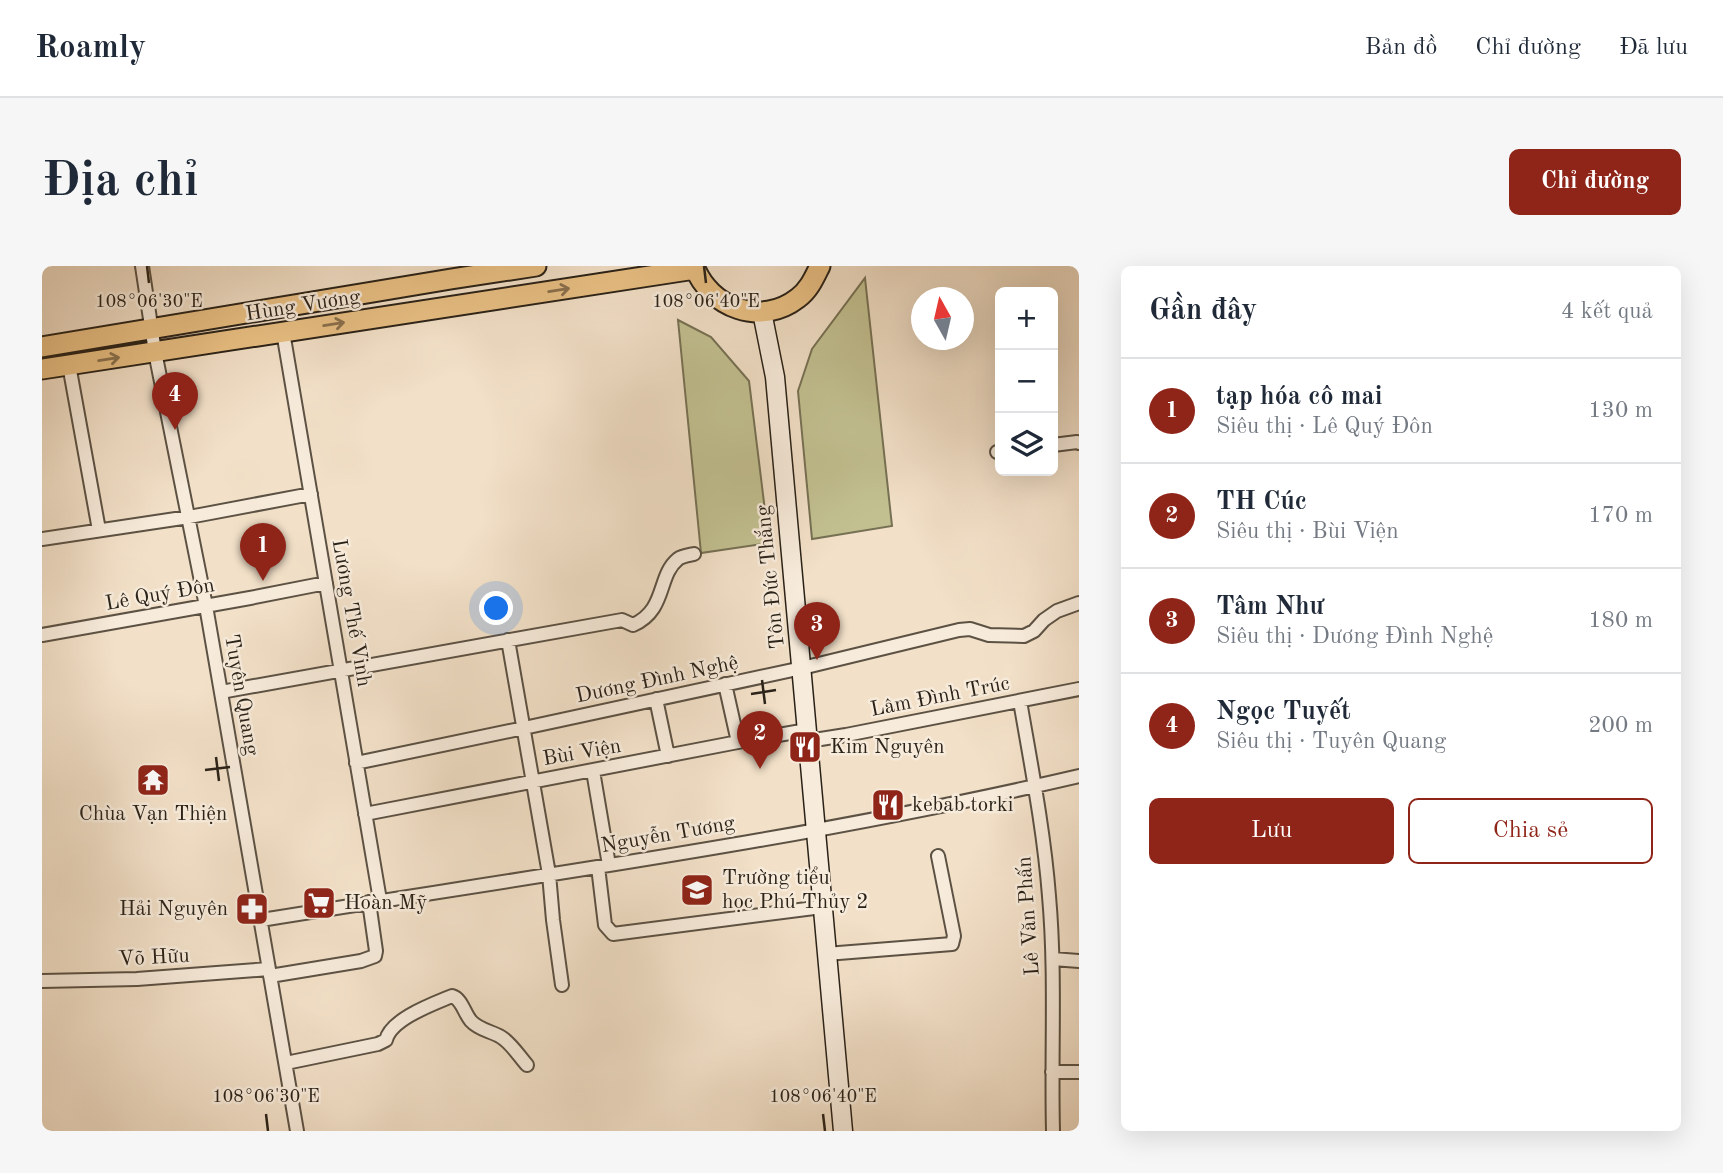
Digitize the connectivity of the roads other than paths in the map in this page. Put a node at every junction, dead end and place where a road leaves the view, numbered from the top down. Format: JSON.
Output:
{"nodes":[{"id":1,"x":142,"y":266,"type":"edge"},
{"id":2,"x":536,"y":266,"type":"edge"},
{"id":3,"x":820,"y":266,"type":"edge"},
{"id":4,"x":695,"y":268,"type":"edge"},
{"id":5,"x":450,"y":272,"type":"edge"},
{"id":6,"x":762,"y":312,"type":"junction"},
{"id":7,"x":152,"y":329,"type":"junction"},
{"id":8,"x":283,"y":332,"type":"junction"},
{"id":9,"x":42,"y":346,"type":"edge"},
{"id":10,"x":155,"y":352,"type":"junction"},
{"id":11,"x":69,"y":365,"type":"junction"},
{"id":12,"x":42,"y":369,"type":"edge"},
{"id":13,"x":1079,"y":443,"type":"edge"},
{"id":14,"x":1058,"y":444,"type":"edge"},
{"id":15,"x":311,"y":494,"type":"junction"},
{"id":16,"x":189,"y":517,"type":"junction"},
{"id":17,"x":99,"y":530,"type":"junction"},
{"id":18,"x":42,"y":539,"type":"edge"},
{"id":19,"x":694,"y":554,"type":"dead end"},
{"id":20,"x":326,"y":583,"type":"junction"},
{"id":21,"x":1079,"y":603,"type":"edge"},
{"id":22,"x":206,"y":606,"type":"junction"},
{"id":23,"x":42,"y":635,"type":"edge"},
{"id":24,"x":508,"y":640,"type":"junction"},
{"id":25,"x":802,"y":668,"type":"junction"},
{"id":26,"x":341,"y":670,"type":"junction"},
{"id":27,"x":725,"y":684,"type":"junction"},
{"id":28,"x":1079,"y":689,"type":"edge"},
{"id":29,"x":221,"y":692,"type":"junction"},
{"id":30,"x":656,"y":699,"type":"junction"},
{"id":31,"x":1020,"y":701,"type":"junction"},
{"id":32,"x":524,"y":728,"type":"junction"},
{"id":33,"x":807,"y":736,"type":"junction"},
{"id":34,"x":738,"y":742,"type":"junction"},
{"id":35,"x":668,"y":756,"type":"junction"},
{"id":36,"x":356,"y":763,"type":"junction"},
{"id":37,"x":593,"y":771,"type":"junction"},
{"id":38,"x":1079,"y":776,"type":"edge"},
{"id":39,"x":533,"y":781,"type":"junction"},
{"id":40,"x":1035,"y":786,"type":"junction"},
{"id":41,"x":365,"y":814,"type":"junction"},
{"id":42,"x":815,"y":829,"type":"junction"},
{"id":43,"x":938,"y":856,"type":"dead end"},
{"id":44,"x":603,"y":866,"type":"junction"},
{"id":45,"x":549,"y":874,"type":"junction"},
{"id":46,"x":374,"y":901,"type":"junction"},
{"id":47,"x":822,"y":907,"type":"junction"},
{"id":48,"x":261,"y":920,"type":"junction"},
{"id":49,"x":826,"y":954,"type":"junction"},
{"id":50,"x":1053,"y":959,"type":"junction"},
{"id":51,"x":1079,"y":961,"type":"edge"},
{"id":52,"x":269,"y":972,"type":"junction"},
{"id":53,"x":42,"y":981,"type":"edge"},
{"id":54,"x":562,"y":985,"type":"dead end"},
{"id":55,"x":285,"y":1063,"type":"junction"},
{"id":56,"x":527,"y":1065,"type":"dead end"},
{"id":57,"x":1052,"y":1072,"type":"junction"},
{"id":58,"x":1079,"y":1072,"type":"edge"},
{"id":59,"x":297,"y":1131,"type":"edge"},
{"id":60,"x":844,"y":1131,"type":"edge"},
{"id":61,"x":1053,"y":1131,"type":"edge"}],
"edges":[{"from":1,"to":7,"type":"street","name":"Tuyên Quang"},
{"from":2,"to":5,"type":"main road","name":"Hùng Vương"},
{"from":3,"to":6,"type":"main road"},
{"from":4,"to":6,"type":"main road"},
{"from":8,"to":4,"type":"main road","name":"Hùng Vương","one_way":true},
{"from":5,"to":7,"type":"main road","name":"Hùng Vương"},
{"from":6,"to":25,"type":"street","name":"Tôn Đức Thắng"},
{"from":7,"to":9,"type":"main road","name":"Hùng Vương"},
{"from":7,"to":10,"type":"street","name":"Tuyên Quang"},
{"from":8,"to":10,"type":"main road","name":"Hùng Vương"},
{"from":8,"to":15,"type":"street","name":"Lương Thế Vinh"},
{"from":11,"to":10,"type":"main road","name":"Hùng Vương","one_way":true},
{"from":10,"to":16,"type":"street","name":"Tuyên Quang"},
{"from":11,"to":12,"type":"main road","name":"Hùng Vương"},
{"from":11,"to":17,"type":"street"},
{"from":13,"to":14,"type":"street"},
{"from":15,"to":16,"type":"street"},
{"from":15,"to":20,"type":"street","name":"Lương Thế Vinh"},
{"from":16,"to":17,"type":"street"},
{"from":16,"to":22,"type":"street","name":"Tuyên Quang"},
{"from":17,"to":18,"type":"street"},
{"from":19,"to":24,"type":"street"},
{"from":20,"to":22,"type":"street","name":"Lê Quý Đôn"},
{"from":20,"to":26,"type":"street","name":"Lương Thế Vinh"},
{"from":21,"to":25,"type":"street","name":"Dương Đình Nghệ"},
{"from":22,"to":23,"type":"street","name":"Lê Quý Đôn"},
{"from":22,"to":29,"type":"street","name":"Tuyên Quang"},
{"from":24,"to":26,"type":"street"},
{"from":24,"to":32,"type":"street"},
{"from":25,"to":27,"type":"street","name":"Dương Đình Nghệ"},
{"from":25,"to":33,"type":"street","name":"Tôn Đức Thắng"},
{"from":26,"to":29,"type":"street"},
{"from":26,"to":36,"type":"street","name":"Lương Thế Vinh"},
{"from":27,"to":30,"type":"street","name":"Dương Đình Nghệ"},
{"from":27,"to":34,"type":"street"},
{"from":28,"to":31,"type":"street","name":"Lâm Đình Trúc"},
{"from":29,"to":48,"type":"street","name":"Tuyên Quang"},
{"from":30,"to":32,"type":"street","name":"Dương Đình Nghệ"},
{"from":30,"to":35,"type":"street"},
{"from":31,"to":33,"type":"street","name":"Lâm Đình Trúc"},
{"from":31,"to":40,"type":"street","name":"Lê Văn Phấn"},
{"from":32,"to":36,"type":"street","name":"Dương Đình Nghệ"},
{"from":32,"to":39,"type":"street"},
{"from":33,"to":34,"type":"street","name":"Bùi Viện"},
{"from":33,"to":42,"type":"street","name":"Tôn Đức Thắng"},
{"from":34,"to":35,"type":"street","name":"Bùi Viện"},
{"from":35,"to":37,"type":"street","name":"Bùi Viện"},
{"from":36,"to":41,"type":"street","name":"Lương Thế Vinh"},
{"from":37,"to":39,"type":"street","name":"Bùi Viện"},
{"from":37,"to":44,"type":"street"},
{"from":38,"to":40,"type":"street","name":"Nguyễn Tương"},
{"from":39,"to":41,"type":"street","name":"Bùi Viện"},
{"from":39,"to":45,"type":"street"},
{"from":40,"to":42,"type":"street","name":"Nguyễn Tương"},
{"from":40,"to":50,"type":"street","name":"Lê Văn Phấn"},
{"from":41,"to":46,"type":"street","name":"Lương Thế Vinh"},
{"from":42,"to":44,"type":"street","name":"Nguyễn Tương"},
{"from":42,"to":47,"type":"street","name":"Tôn Đức Thắng"},
{"from":43,"to":49,"type":"street"},
{"from":44,"to":45,"type":"street","name":"Nguyễn Tương"},
{"from":44,"to":47,"type":"street"},
{"from":45,"to":46,"type":"street","name":"Nguyễn Tương"},
{"from":45,"to":54,"type":"street"},
{"from":46,"to":48,"type":"street","name":"Nguyễn Tương"},
{"from":46,"to":52,"type":"street","name":"Võ Hữu"},
{"from":47,"to":49,"type":"street","name":"Tôn Đức Thắng"},
{"from":48,"to":52,"type":"street","name":"Tuyên Quang"},
{"from":49,"to":60,"type":"street","name":"Tôn Đức Thắng"},
{"from":50,"to":51,"type":"street"},
{"from":50,"to":57,"type":"street","name":"Lê Văn Phấn"},
{"from":52,"to":53,"type":"street","name":"Võ Hữu"},
{"from":52,"to":55,"type":"street","name":"Tuyên Quang"},
{"from":55,"to":56,"type":"street"},
{"from":55,"to":59,"type":"street","name":"Tuyên Quang"},
{"from":57,"to":58,"type":"street"},
{"from":57,"to":61,"type":"street","name":"Lê Văn Phấn"}]}
